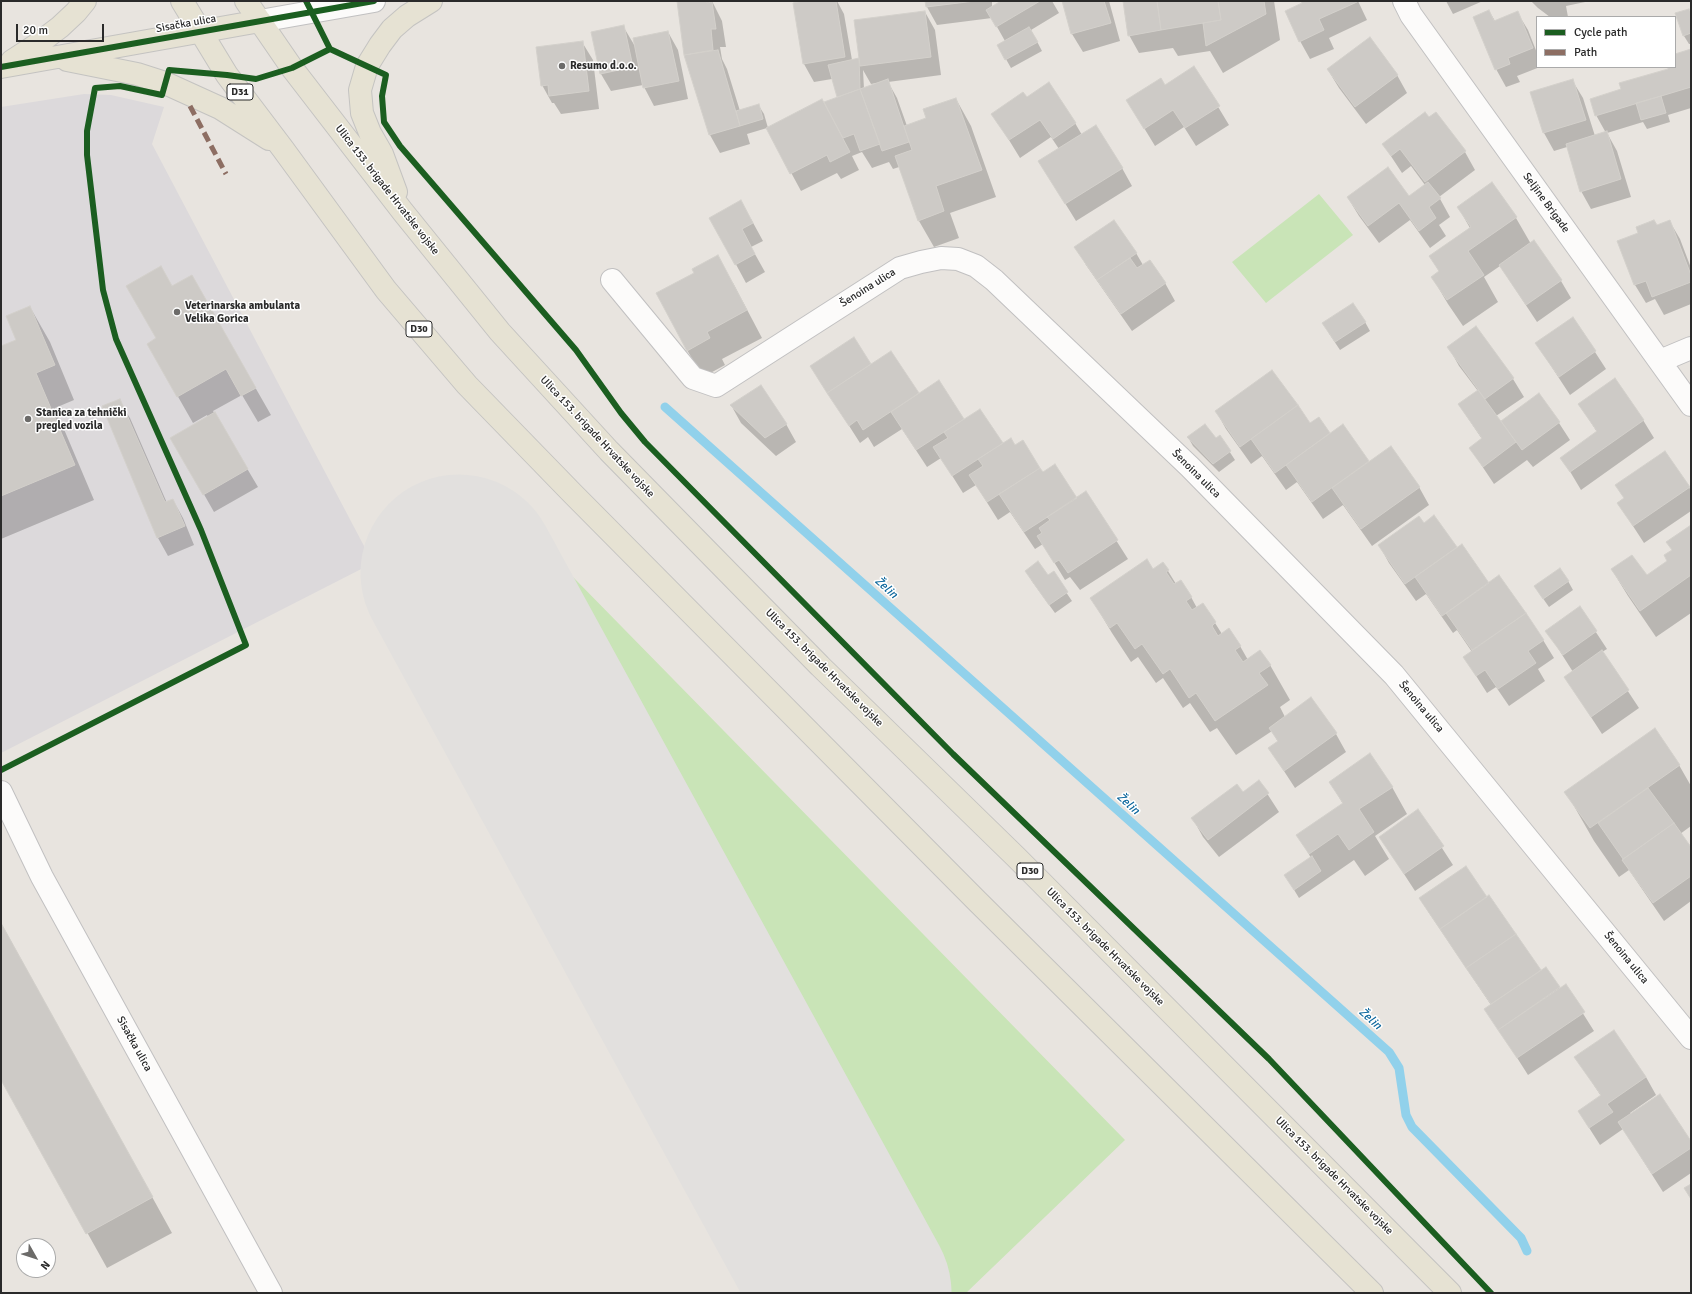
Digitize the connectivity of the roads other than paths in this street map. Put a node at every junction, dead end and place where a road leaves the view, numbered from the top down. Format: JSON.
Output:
{"nodes":[{"id":1,"x":85,"y":1,"type":"edge"},
{"id":2,"x":182,"y":1,"type":"edge"},
{"id":3,"x":246,"y":1,"type":"edge"},
{"id":4,"x":374,"y":1,"type":"edge"},
{"id":5,"x":431,"y":1,"type":"edge"},
{"id":6,"x":1404,"y":1,"type":"edge"},
{"id":7,"x":260,"y":21,"type":"junction"},
{"id":8,"x":202,"y":31,"type":"junction"},
{"id":9,"x":54,"y":57,"type":"junction"},
{"id":10,"x":2,"y":67,"type":"edge"},
{"id":11,"x":283,"y":149,"type":"junction"},
{"id":12,"x":403,"y":212,"type":"junction"},
{"id":13,"x":612,"y":280,"type":"dead end"},
{"id":14,"x":1691,"y":348,"type":"edge"},
{"id":15,"x":1660,"y":360,"type":"junction"},
{"id":16,"x":1691,"y":405,"type":"edge"},
{"id":17,"x":1,"y":792,"type":"edge"},
{"id":18,"x":1691,"y":1038,"type":"edge"},
{"id":19,"x":271,"y":1293,"type":"edge"},
{"id":20,"x":1372,"y":1293,"type":"edge"},
{"id":21,"x":1450,"y":1293,"type":"edge"}],
"edges":[{"from":1,"to":10,"type":"main road"},
{"from":2,"to":8,"type":"main road","number":"D31"},
{"from":3,"to":7,"type":"main road","name":"Ulica 153. brigade Hrvatske vojske"},
{"from":4,"to":7,"type":"street","name":"Sisačka ulica"},
{"from":5,"to":12,"type":"main road"},
{"from":6,"to":15,"type":"street","name":"Seljine Brigade"},
{"from":7,"to":8,"type":"main road","name":"Sisačka ulica"},
{"from":7,"to":12,"type":"main road","name":"Ulica 153. brigade Hrvatske vojske","number":"D30"},
{"from":8,"to":9,"type":"main road","name":"Sisačka ulica"},
{"from":8,"to":11,"type":"main road","number":"D31"},
{"from":9,"to":10,"type":"main road","name":"Sisačka ulica"},
{"from":9,"to":11,"type":"main road"},
{"from":11,"to":20,"type":"main road","number":"D30"},
{"from":12,"to":21,"type":"main road","name":"Ulica 153. brigade Hrvatske vojske","number":"D30"},
{"from":13,"to":18,"type":"street","name":"Šenoina ulica"},
{"from":14,"to":15,"type":"street"},
{"from":15,"to":16,"type":"street","name":"Seljine Brigade"},
{"from":17,"to":19,"type":"street","name":"Sisačka ulica"}]}
